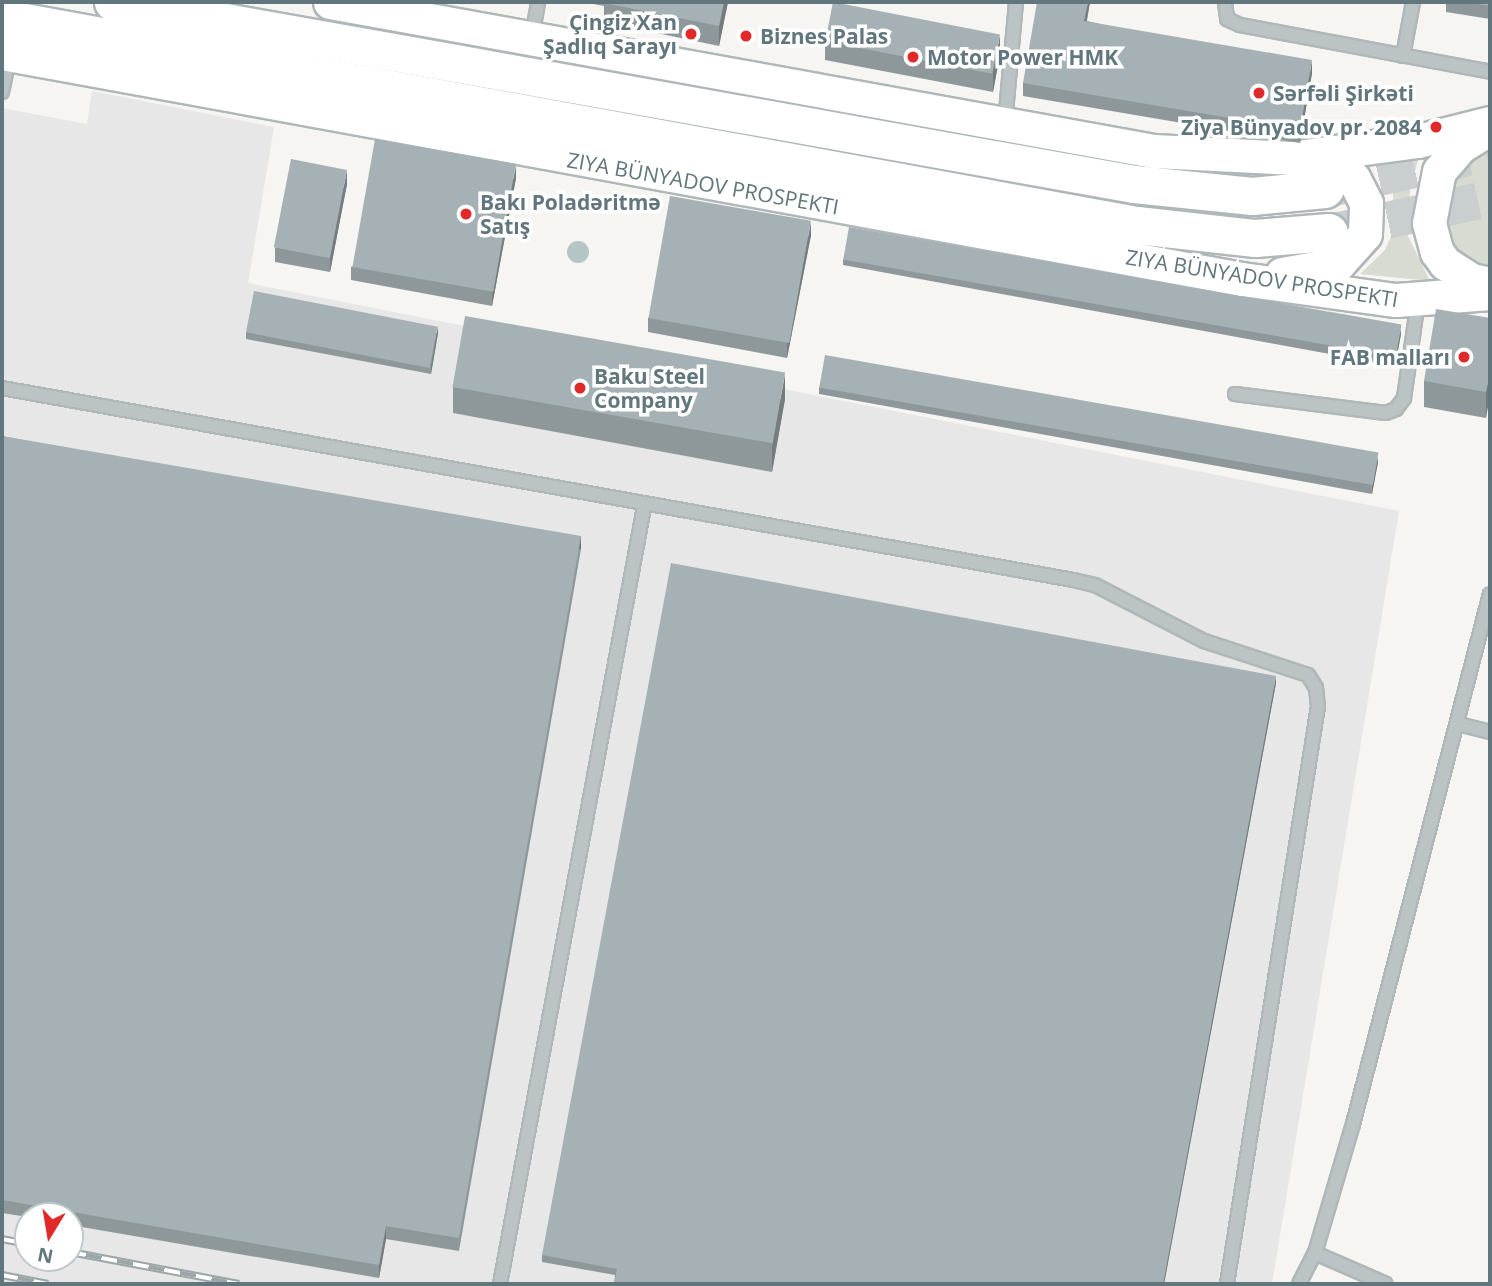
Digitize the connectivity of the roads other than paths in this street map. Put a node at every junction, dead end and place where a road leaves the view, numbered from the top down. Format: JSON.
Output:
{"nodes":[{"id":1,"x":113,"y":2,"type":"edge"},
{"id":2,"x":330,"y":2,"type":"edge"},
{"id":3,"x":538,"y":2,"type":"edge"},
{"id":4,"x":1016,"y":2,"type":"edge"},
{"id":5,"x":1225,"y":2,"type":"edge"},
{"id":6,"x":1413,"y":2,"type":"edge"},
{"id":7,"x":426,"y":11,"type":"edge"},
{"id":8,"x":2,"y":19,"type":"edge"},
{"id":9,"x":531,"y":38,"type":"junction"},
{"id":10,"x":6,"y":54,"type":"edge"},
{"id":11,"x":1403,"y":56,"type":"junction"},
{"id":12,"x":1490,"y":72,"type":"edge"},
{"id":13,"x":2,"y":92,"type":"edge"},
{"id":14,"x":1490,"y":123,"type":"edge"},
{"id":15,"x":1005,"y":124,"type":"junction"},
{"id":16,"x":1490,"y":129,"type":"edge"},
{"id":17,"x":1290,"y":158,"type":"junction"},
{"id":18,"x":1325,"y":189,"type":"tunnel mouth"},
{"id":19,"x":1329,"y":232,"type":"tunnel mouth"},
{"id":20,"x":1241,"y":279,"type":"junction"},
{"id":21,"x":1490,"y":284,"type":"edge"},
{"id":22,"x":1490,"y":293,"type":"edge"},
{"id":23,"x":1418,"y":300,"type":"junction"},
{"id":24,"x":2,"y":388,"type":"edge"},
{"id":25,"x":1235,"y":394,"type":"dead end"},
{"id":26,"x":644,"y":507,"type":"junction"},
{"id":27,"x":1489,"y":603,"type":"edge"},
{"id":28,"x":1458,"y":724,"type":"junction"},
{"id":29,"x":1490,"y":732,"type":"edge"},
{"id":30,"x":1315,"y":1253,"type":"junction"},
{"id":31,"x":500,"y":1284,"type":"edge"},
{"id":32,"x":1227,"y":1284,"type":"edge"},
{"id":33,"x":1299,"y":1284,"type":"edge"},
{"id":34,"x":1386,"y":1284,"type":"edge"}],
"edges":[{"from":1,"to":18,"type":"main road"},
{"from":2,"to":7,"type":"main road"},
{"from":3,"to":9,"type":"lane"},
{"from":4,"to":15,"type":"lane"},
{"from":5,"to":11,"type":"lane"},
{"from":6,"to":11,"type":"lane"},
{"from":7,"to":9,"type":"main road"},
{"from":8,"to":19,"type":"main road","name":"ZIYA BÜNYADOV PROSPEKTI"},
{"from":9,"to":15,"type":"main road"},
{"from":10,"to":13,"type":"lane"},
{"from":10,"to":20,"type":"main road","name":"ZIYA BÜNYADOV PROSPEKTI"},
{"from":11,"to":12,"type":"lane"},
{"from":14,"to":17,"type":"main road"},
{"from":15,"to":17,"type":"main road"},
{"from":16,"to":21,"type":"main road"},
{"from":17,"to":20,"type":"main road"},
{"from":20,"to":23,"type":"main road","name":"ZIYA BÜNYADOV PROSPEKTI"},
{"from":22,"to":23,"type":"main road","name":"ZIYA BÜNYADOV PROSPEKTI"},
{"from":23,"to":25,"type":"lane"},
{"from":24,"to":26,"type":"lane"},
{"from":26,"to":31,"type":"lane"},
{"from":26,"to":32,"type":"lane"},
{"from":27,"to":28,"type":"lane"},
{"from":28,"to":29,"type":"lane"},
{"from":28,"to":30,"type":"lane"},
{"from":30,"to":33,"type":"lane"},
{"from":30,"to":34,"type":"lane"}]}
